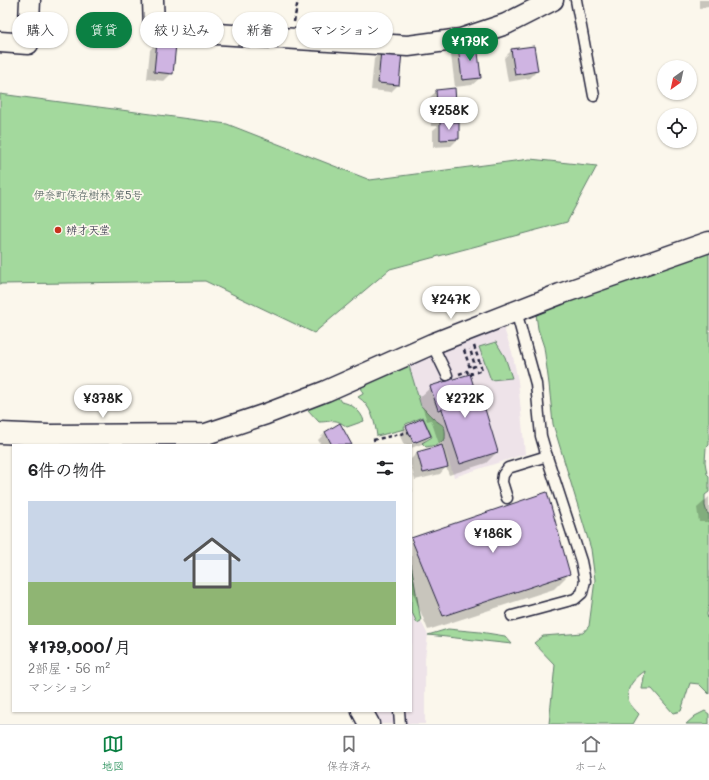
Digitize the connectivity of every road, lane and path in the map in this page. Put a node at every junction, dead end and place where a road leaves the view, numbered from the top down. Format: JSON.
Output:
{"nodes":[{"id":1,"x":30,"y":0,"type":"edge"},
{"id":2,"x":153,"y":0,"type":"edge"},
{"id":3,"x":553,"y":0,"type":"edge"},
{"id":4,"x":576,"y":0,"type":"edge"},
{"id":5,"x":0,"y":42,"type":"edge"},
{"id":6,"x":594,"y":96,"type":"dead end"},
{"id":7,"x":709,"y":242,"type":"edge"},
{"id":8,"x":516,"y":311,"type":"junction"},
{"id":9,"x":473,"y":343,"type":"dead end"},
{"id":10,"x":468,"y":344,"type":"dead end"},
{"id":11,"x":435,"y":350,"type":"junction"},
{"id":12,"x":447,"y":375,"type":"joint"},
{"id":13,"x":409,"y":432,"type":"dead end"},
{"id":14,"x":0,"y":433,"type":"edge"},
{"id":15,"x":210,"y":440,"type":"edge"},
{"id":16,"x":373,"y":440,"type":"dead end"},
{"id":17,"x":547,"y":456,"type":"junction"},
{"id":18,"x":507,"y":498,"type":"dead end"},
{"id":19,"x":512,"y":616,"type":"dead end"},
{"id":20,"x":363,"y":712,"type":"edge"},
{"id":21,"x":399,"y":712,"type":"edge"},
{"id":22,"x":369,"y":724,"type":"edge"},
{"id":23,"x":400,"y":724,"type":"edge"}],
"edges":[{"from":1,"to":5,"type":"street"},
{"from":2,"to":3,"type":"street"},
{"from":4,"to":6,"type":"lane"},
{"from":7,"to":8,"type":"street"},
{"from":8,"to":11,"type":"street"},
{"from":8,"to":17,"type":"lane"},
{"from":9,"to":12,"type":"path"},
{"from":10,"to":11,"type":"path"},
{"from":11,"to":12,"type":"lane"},
{"from":11,"to":15,"type":"street"},
{"from":13,"to":16,"type":"path"},
{"from":14,"to":15,"type":"street"},
{"from":17,"to":18,"type":"lane"},
{"from":17,"to":19,"type":"lane"},
{"from":20,"to":22,"type":"street"},
{"from":21,"to":23,"type":"lane"}]}
